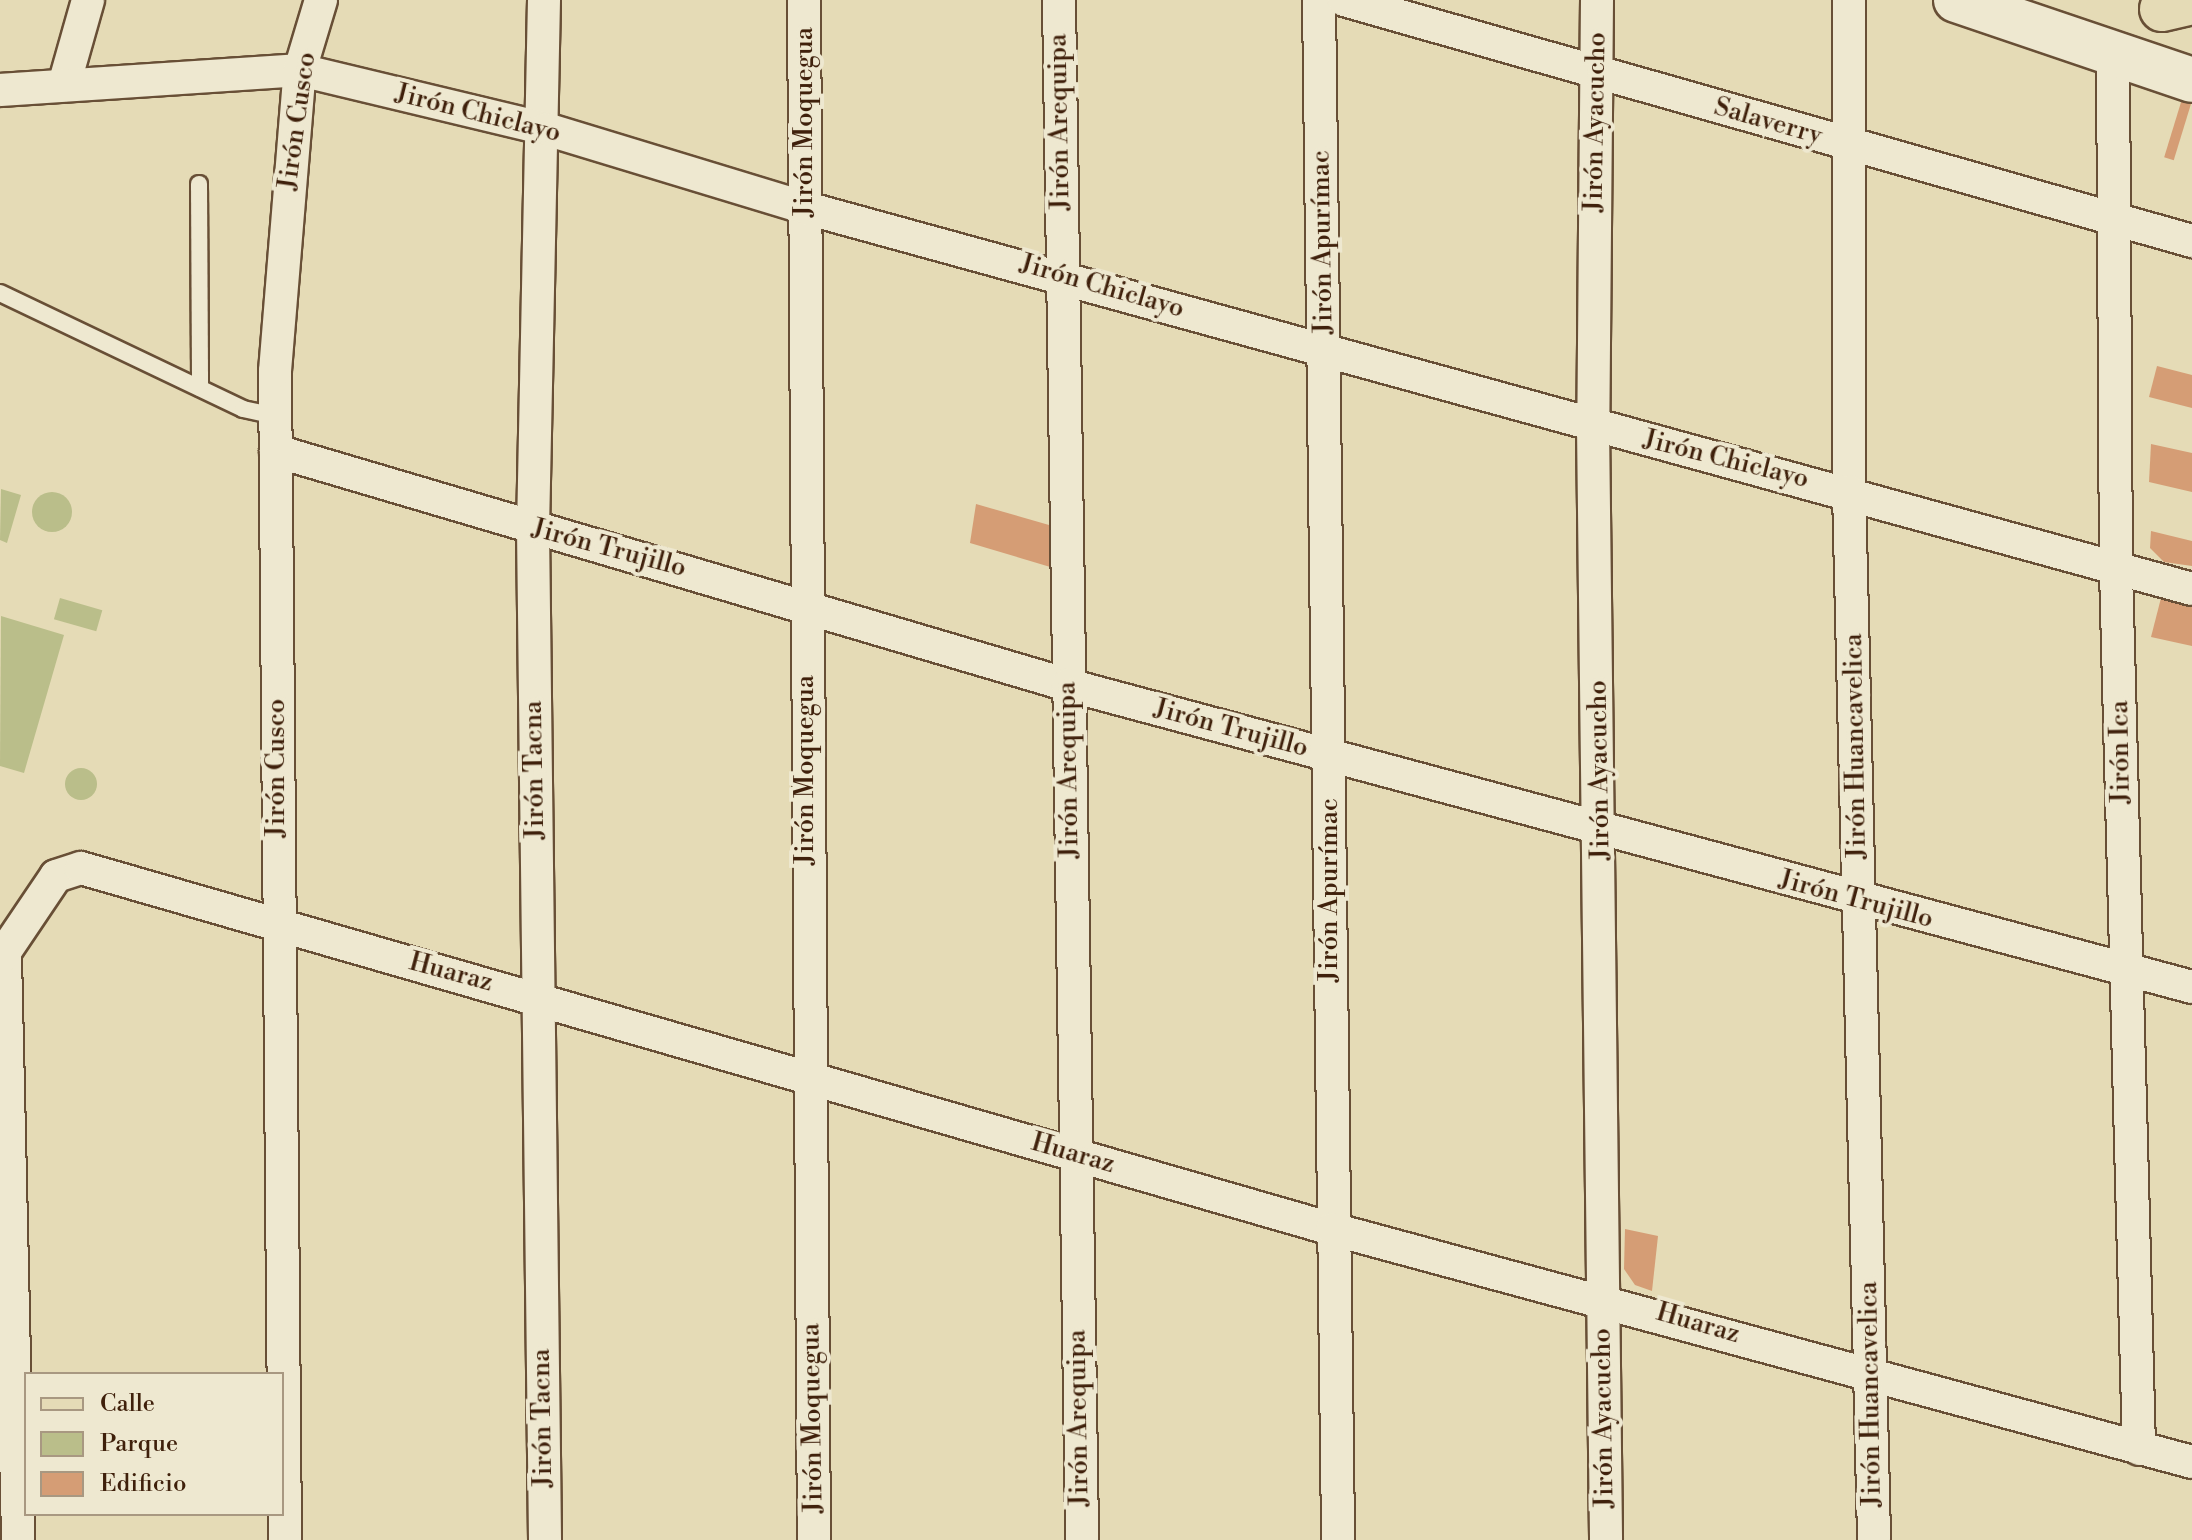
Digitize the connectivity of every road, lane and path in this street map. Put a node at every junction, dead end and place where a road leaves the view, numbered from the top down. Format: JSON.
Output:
{"nodes":[{"id":1,"x":88,"y":0,"type":"edge"},
{"id":2,"x":321,"y":0,"type":"edge"},
{"id":3,"x":544,"y":0,"type":"edge"},
{"id":4,"x":804,"y":0,"type":"edge"},
{"id":5,"x":1059,"y":0,"type":"edge"},
{"id":6,"x":1319,"y":0,"type":"edge"},
{"id":7,"x":1344,"y":0,"type":"edge"},
{"id":8,"x":1597,"y":0,"type":"edge"},
{"id":9,"x":1849,"y":0,"type":"edge"},
{"id":10,"x":1956,"y":0,"type":"edge"},
{"id":11,"x":2113,"y":55,"type":"junction"},
{"id":12,"x":300,"y":70,"type":"junction"},
{"id":13,"x":1596,"y":74,"type":"junction"},
{"id":14,"x":2192,"y":80,"type":"edge"},
{"id":15,"x":64,"y":85,"type":"junction"},
{"id":16,"x":0,"y":90,"type":"edge"},
{"id":17,"x":546,"y":129,"type":"junction"},
{"id":18,"x":1847,"y":145,"type":"junction"},
{"id":19,"x":199,"y":184,"type":"dead end"},
{"id":20,"x":806,"y":208,"type":"junction"},
{"id":21,"x":2116,"y":219,"type":"junction"},
{"id":22,"x":2192,"y":241,"type":"edge"},
{"id":23,"x":1061,"y":275,"type":"junction"},
{"id":24,"x":0,"y":293,"type":"edge"},
{"id":25,"x":1325,"y":353,"type":"junction"},
{"id":26,"x":200,"y":388,"type":"junction"},
{"id":27,"x":276,"y":416,"type":"junction"},
{"id":28,"x":1593,"y":425,"type":"junction"},
{"id":29,"x":276,"y":451,"type":"junction"},
{"id":30,"x":1849,"y":491,"type":"junction"},
{"id":31,"x":533,"y":528,"type":"junction"},
{"id":32,"x":2116,"y":570,"type":"junction"},
{"id":33,"x":2192,"y":589,"type":"edge"},
{"id":34,"x":804,"y":602,"type":"junction"},
{"id":35,"x":1068,"y":685,"type":"junction"},
{"id":36,"x":1329,"y":756,"type":"junction"},
{"id":37,"x":1601,"y":828,"type":"junction"},
{"id":38,"x":1860,"y":903,"type":"junction"},
{"id":39,"x":278,"y":925,"type":"junction"},
{"id":40,"x":3,"y":958,"type":"edge"},
{"id":41,"x":2126,"y":969,"type":"junction"},
{"id":42,"x":2192,"y":987,"type":"edge"},
{"id":43,"x":537,"y":996,"type":"junction"},
{"id":44,"x":808,"y":1077,"type":"junction"},
{"id":45,"x":1074,"y":1154,"type":"junction"},
{"id":46,"x":1332,"y":1229,"type":"junction"},
{"id":47,"x":1601,"y":1296,"type":"junction"},
{"id":48,"x":283,"y":1372,"type":"edge"},
{"id":49,"x":1872,"y":1374,"type":"junction"},
{"id":50,"x":2139,"y":1449,"type":"junction"},
{"id":51,"x":284,"y":1452,"type":"edge"},
{"id":52,"x":2192,"y":1462,"type":"edge"},
{"id":53,"x":18,"y":1540,"type":"edge"},
{"id":54,"x":285,"y":1540,"type":"edge"},
{"id":55,"x":545,"y":1540,"type":"edge"},
{"id":56,"x":814,"y":1540,"type":"edge"},
{"id":57,"x":1082,"y":1540,"type":"edge"},
{"id":58,"x":1338,"y":1540,"type":"edge"},
{"id":59,"x":1606,"y":1540,"type":"edge"},
{"id":60,"x":1874,"y":1540,"type":"edge"}],
"edges":[{"from":1,"to":15,"type":"street"},
{"from":2,"to":12,"type":"street","name":"Jirón Cusco"},
{"from":3,"to":17,"type":"street","name":"Jirón Tacna"},
{"from":4,"to":20,"type":"street","name":"Jirón Moquegua"},
{"from":5,"to":23,"type":"street","name":"Jirón Arequipa"},
{"from":6,"to":25,"type":"street","name":"Jirón Apurímac"},
{"from":7,"to":13,"type":"street","name":"Salaverry"},
{"from":8,"to":13,"type":"street","name":"Jirón Ayacucho"},
{"from":9,"to":18,"type":"street","name":"Jirón Huancavelica"},
{"from":10,"to":11,"type":"main road"},
{"from":11,"to":14,"type":"main road"},
{"from":11,"to":21,"type":"street","name":"Jirón Ica"},
{"from":12,"to":15,"type":"street","name":"Jirón Chiclayo"},
{"from":12,"to":17,"type":"street","name":"Jirón Chiclayo"},
{"from":12,"to":27,"type":"street","name":"Jirón Cusco"},
{"from":13,"to":18,"type":"street","name":"Salaverry"},
{"from":13,"to":28,"type":"street","name":"Jirón Ayacucho"},
{"from":15,"to":16,"type":"street","name":"Jirón Chiclayo"},
{"from":17,"to":20,"type":"street","name":"Jirón Chiclayo"},
{"from":17,"to":31,"type":"street","name":"Jirón Tacna"},
{"from":18,"to":21,"type":"street","name":"Salaverry"},
{"from":18,"to":30,"type":"street","name":"Jirón Huancavelica"},
{"from":19,"to":26,"type":"lane"},
{"from":20,"to":23,"type":"street","name":"Jirón Chiclayo"},
{"from":20,"to":34,"type":"street","name":"Jirón Moquegua"},
{"from":21,"to":22,"type":"street","name":"Salaverry"},
{"from":21,"to":32,"type":"street","name":"Jirón Ica"},
{"from":23,"to":25,"type":"street","name":"Jirón Chiclayo"},
{"from":23,"to":35,"type":"street","name":"Jirón Arequipa"},
{"from":24,"to":26,"type":"lane"},
{"from":25,"to":28,"type":"street","name":"Jirón Chiclayo"},
{"from":25,"to":36,"type":"street","name":"Jirón Apurímac"},
{"from":26,"to":27,"type":"lane"},
{"from":27,"to":29,"type":"street","name":"Jirón Cusco"},
{"from":28,"to":30,"type":"street","name":"Jirón Chiclayo"},
{"from":28,"to":37,"type":"street","name":"Jirón Ayacucho"},
{"from":29,"to":31,"type":"street","name":"Jirón Trujillo"},
{"from":29,"to":39,"type":"street","name":"Jirón Cusco"},
{"from":30,"to":32,"type":"street","name":"Jirón Chiclayo"},
{"from":30,"to":38,"type":"street","name":"Jirón Huancavelica"},
{"from":31,"to":34,"type":"street","name":"Jirón Trujillo"},
{"from":31,"to":43,"type":"street","name":"Jirón Tacna"},
{"from":32,"to":33,"type":"street","name":"Jirón Chiclayo"},
{"from":32,"to":41,"type":"street","name":"Jirón Ica"},
{"from":34,"to":35,"type":"street","name":"Jirón Trujillo"},
{"from":34,"to":44,"type":"street","name":"Jirón Moquegua"},
{"from":35,"to":36,"type":"street","name":"Jirón Trujillo"},
{"from":35,"to":45,"type":"street","name":"Jirón Arequipa"},
{"from":36,"to":37,"type":"street","name":"Jirón Trujillo"},
{"from":36,"to":46,"type":"street","name":"Jirón Apurímac"},
{"from":37,"to":38,"type":"street","name":"Jirón Trujillo"},
{"from":37,"to":47,"type":"street","name":"Jirón Ayacucho"},
{"from":38,"to":41,"type":"street","name":"Jirón Trujillo"},
{"from":38,"to":49,"type":"street","name":"Jirón Huancavelica"},
{"from":39,"to":40,"type":"street","name":"Huaraz"},
{"from":39,"to":43,"type":"street","name":"Huaraz"},
{"from":39,"to":48,"type":"street","name":"Jirón Cusco"},
{"from":40,"to":53,"type":"street"},
{"from":41,"to":42,"type":"street","name":"Jirón Trujillo"},
{"from":41,"to":50,"type":"street","name":"Jirón Ica"},
{"from":43,"to":44,"type":"street","name":"Huaraz"},
{"from":43,"to":55,"type":"street","name":"Jirón Tacna"},
{"from":44,"to":45,"type":"street","name":"Huaraz"},
{"from":44,"to":56,"type":"street","name":"Jirón Moquegua"},
{"from":45,"to":46,"type":"street","name":"Huaraz"},
{"from":45,"to":57,"type":"street","name":"Jirón Arequipa"},
{"from":46,"to":47,"type":"street","name":"Huaraz"},
{"from":46,"to":58,"type":"street","name":"Jirón Apurímac"},
{"from":47,"to":49,"type":"street","name":"Huaraz"},
{"from":47,"to":59,"type":"street","name":"Jirón Ayacucho"},
{"from":49,"to":50,"type":"street","name":"Huaraz"},
{"from":49,"to":60,"type":"street","name":"Jirón Huancavelica"},
{"from":50,"to":52,"type":"street","name":"Huaraz"},
{"from":51,"to":54,"type":"street","name":"Jirón Cusco"}]}
